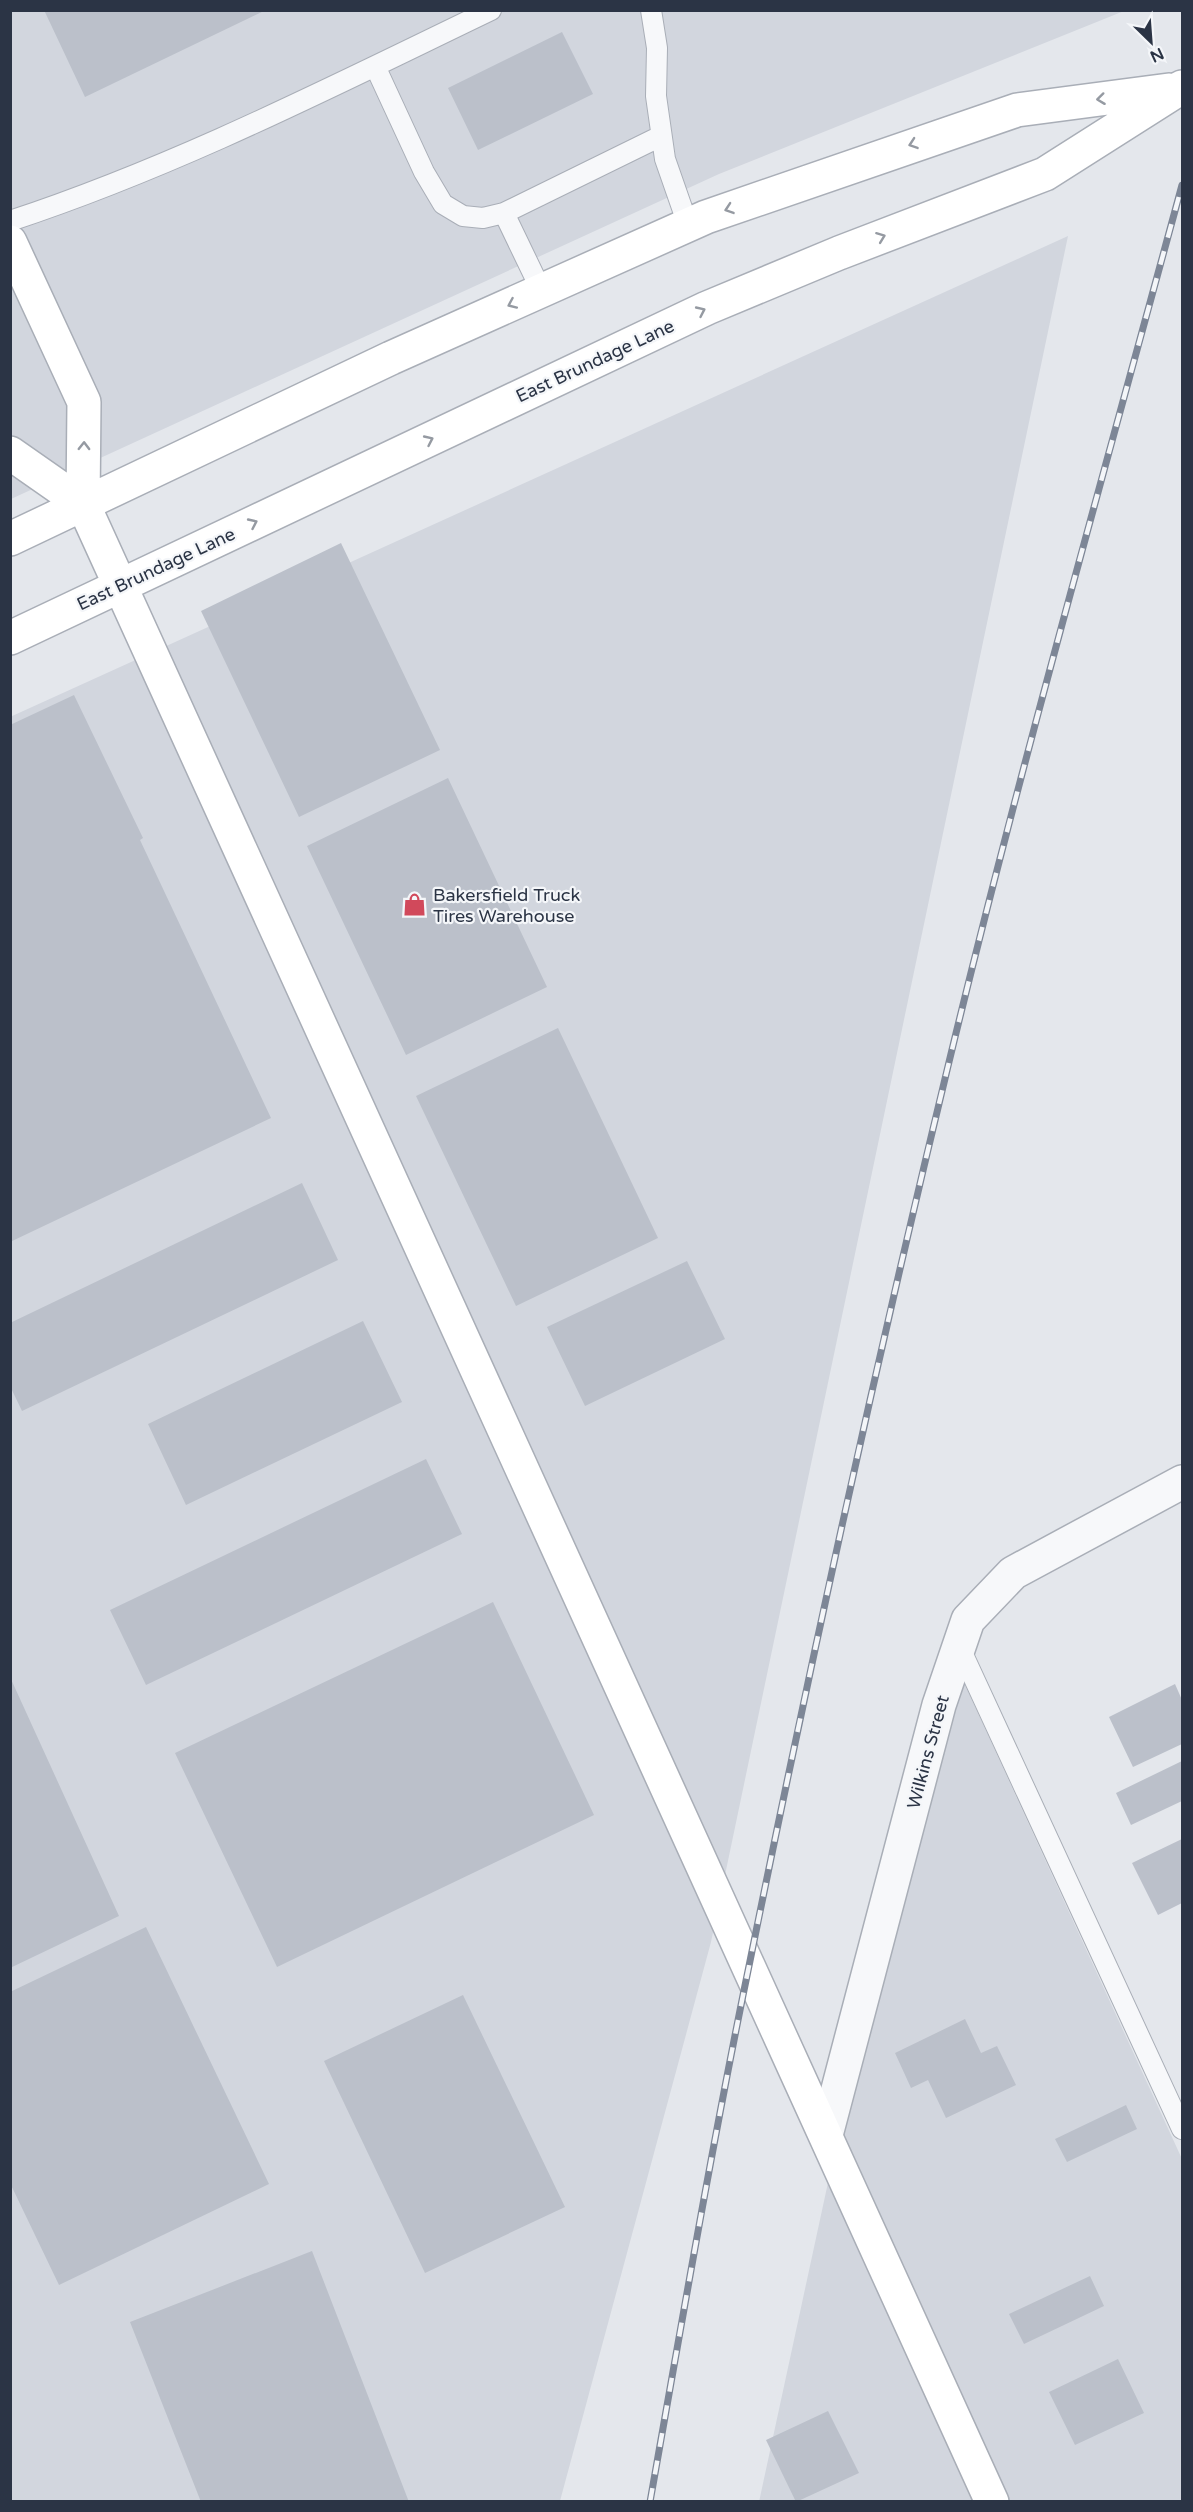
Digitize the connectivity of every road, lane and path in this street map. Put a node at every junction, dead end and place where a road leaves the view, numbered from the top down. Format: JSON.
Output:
{"nodes":[{"id":1,"x":491,"y":10,"type":"edge"},
{"id":2,"x":651,"y":10,"type":"edge"},
{"id":3,"x":375,"y":66,"type":"junction"},
{"id":4,"x":1181,"y":88,"type":"edge"},
{"id":5,"x":661,"y":136,"type":"junction"},
{"id":6,"x":504,"y":213,"type":"junction"},
{"id":7,"x":10,"y":221,"type":"edge"},
{"id":8,"x":688,"y":225,"type":"junction"},
{"id":9,"x":10,"y":242,"type":"edge"},
{"id":10,"x":542,"y":290,"type":"junction"},
{"id":11,"x":10,"y":453,"type":"edge"},
{"id":12,"x":83,"y":504,"type":"junction"},
{"id":13,"x":10,"y":539,"type":"edge"},
{"id":14,"x":120,"y":585,"type":"junction"},
{"id":15,"x":10,"y":638,"type":"edge"},
{"id":16,"x":1182,"y":1482,"type":"edge"},
{"id":17,"x":959,"y":1646,"type":"junction"},
{"id":18,"x":1182,"y":2129,"type":"edge"},
{"id":19,"x":826,"y":2135,"type":"junction"},
{"id":20,"x":992,"y":2502,"type":"edge"}],
"edges":[{"from":1,"to":3,"type":"lane"},
{"from":2,"to":5,"type":"lane"},
{"from":3,"to":6,"type":"lane"},
{"from":3,"to":7,"type":"lane"},
{"from":4,"to":8,"type":"main road","name":"East Brundage Lane","one_way":true},
{"from":14,"to":4,"type":"main road","name":"East Brundage Lane","one_way":true},
{"from":5,"to":6,"type":"lane"},
{"from":5,"to":8,"type":"lane"},
{"from":6,"to":10,"type":"lane"},
{"from":8,"to":10,"type":"main road","name":"East Brundage Lane"},
{"from":12,"to":9,"type":"main road","one_way":true},
{"from":10,"to":12,"type":"main road","name":"East Brundage Lane","one_way":true},
{"from":11,"to":12,"type":"main road"},
{"from":12,"to":13,"type":"main road","name":"East Brundage Lane"},
{"from":12,"to":14,"type":"main road"},
{"from":14,"to":15,"type":"main road","name":"East Brundage Lane"},
{"from":14,"to":19,"type":"main road"},
{"from":16,"to":17,"type":"street","name":"Wilkins Street"},
{"from":17,"to":18,"type":"lane"},
{"from":17,"to":19,"type":"street","name":"Wilkins Street"},
{"from":19,"to":20,"type":"main road"}]}
